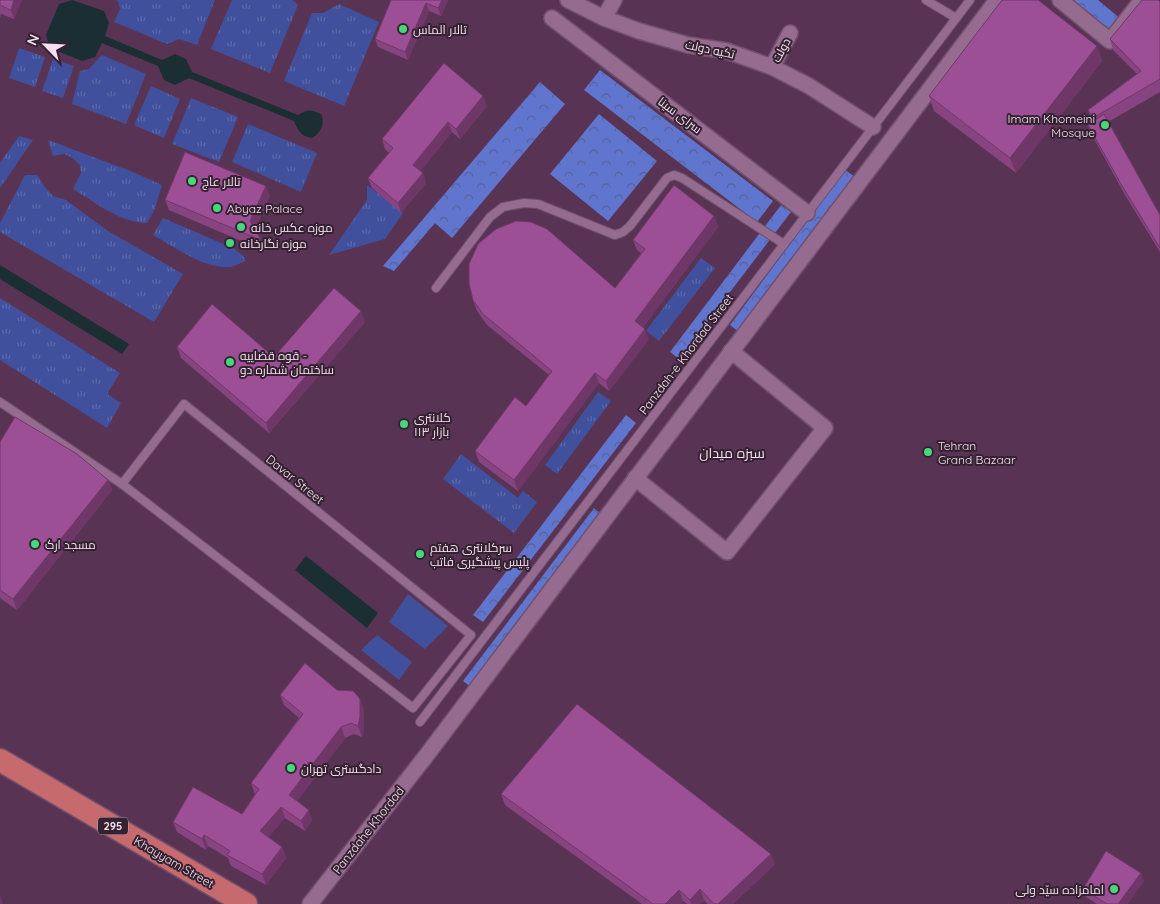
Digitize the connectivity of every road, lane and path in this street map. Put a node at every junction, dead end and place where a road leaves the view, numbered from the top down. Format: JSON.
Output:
{"nodes":[{"id":1,"x":568,"y":0,"type":"edge"},
{"id":2,"x":614,"y":0,"type":"edge"},
{"id":3,"x":926,"y":0,"type":"edge"},
{"id":4,"x":970,"y":0,"type":"edge"},
{"id":5,"x":997,"y":0,"type":"edge"},
{"id":6,"x":1060,"y":0,"type":"edge"},
{"id":7,"x":1142,"y":0,"type":"edge"},
{"id":8,"x":552,"y":18,"type":"dead end"},
{"id":9,"x":604,"y":18,"type":"junction"},
{"id":10,"x":956,"y":18,"type":"junction"},
{"id":11,"x":790,"y":33,"type":"dead end"},
{"id":12,"x":772,"y":67,"type":"junction"},
{"id":13,"x":873,"y":127,"type":"junction"},
{"id":14,"x":808,"y":213,"type":"junction"},
{"id":15,"x":784,"y":244,"type":"junction"},
{"id":16,"x":436,"y":288,"type":"dead end"},
{"id":17,"x":731,"y":351,"type":"junction"},
{"id":18,"x":0,"y":402,"type":"edge"},
{"id":19,"x":635,"y":478,"type":"junction"},
{"id":20,"x":122,"y":484,"type":"junction"},
{"id":21,"x":471,"y":636,"type":"junction"},
{"id":22,"x":486,"y":636,"type":"junction"},
{"id":23,"x":420,"y":722,"type":"dead end"},
{"id":24,"x":0,"y":760,"type":"edge"},
{"id":25,"x":246,"y":904,"type":"edge"},
{"id":26,"x":310,"y":904,"type":"edge"}],
"edges":[{"from":1,"to":9,"type":"street","name":"تکیه دولت"},
{"from":2,"to":9,"type":"street"},
{"from":3,"to":10,"type":"lane"},
{"from":4,"to":10,"type":"lane","name":"Panzdah-e Khordad Street"},
{"from":5,"to":17,"type":"street","name":"Panzdahe Khordad"},
{"from":6,"to":7,"type":"street"},
{"from":8,"to":14,"type":"street","name":"سرای سینا"},
{"from":9,"to":12,"type":"street","name":"تکیه دولت"},
{"from":10,"to":13,"type":"lane","name":"Panzdah-e Khordad Street"},
{"from":11,"to":12,"type":"street","name":"دولت"},
{"from":12,"to":13,"type":"street","name":"تکیه دولت"},
{"from":13,"to":14,"type":"lane","name":"Panzdah-e Khordad Street"},
{"from":14,"to":15,"type":"lane","name":"Panzdah-e Khordad Street"},
{"from":15,"to":16,"type":"lane"},
{"from":15,"to":22,"type":"lane","name":"Panzdah-e Khordad Street"},
{"from":17,"to":19,"type":"street","name":"Panzdahe Khordad"},
{"from":17,"to":19,"type":"street"},
{"from":18,"to":20,"type":"lane"},
{"from":19,"to":26,"type":"street","name":"Panzdahe Khordad"},
{"from":20,"to":21,"type":"lane"},
{"from":20,"to":21,"type":"lane","name":"Davar Street"},
{"from":21,"to":22,"type":"lane"},
{"from":22,"to":23,"type":"lane","name":"Panzdah-e Khordad Street"},
{"from":24,"to":25,"type":"main road","name":"Khayyam Street","number":"295"}]}
